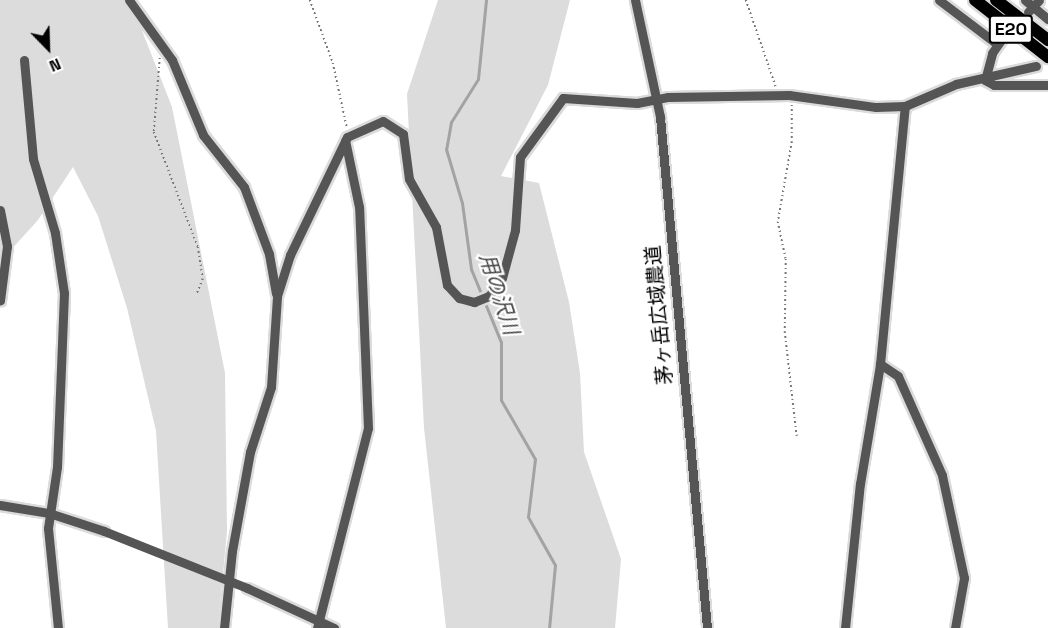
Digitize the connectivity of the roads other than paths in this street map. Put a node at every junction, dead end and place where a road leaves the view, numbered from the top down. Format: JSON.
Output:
{"nodes":[{"id":1,"x":129,"y":0,"type":"edge"},
{"id":2,"x":634,"y":0,"type":"edge"},
{"id":3,"x":939,"y":0,"type":"edge"},
{"id":4,"x":975,"y":0,"type":"edge"},
{"id":5,"x":996,"y":0,"type":"edge"},
{"id":6,"x":1025,"y":0,"type":"edge"},
{"id":7,"x":1033,"y":6,"type":"edge"},
{"id":8,"x":1048,"y":19,"type":"edge"},
{"id":9,"x":1048,"y":40,"type":"edge"},
{"id":10,"x":1048,"y":57,"type":"edge"},
{"id":11,"x":24,"y":60,"type":"dead end"},
{"id":12,"x":1036,"y":66,"type":"dead end"},
{"id":13,"x":984,"y":80,"type":"junction"},
{"id":14,"x":1048,"y":85,"type":"edge"},
{"id":15,"x":656,"y":100,"type":"junction"},
{"id":16,"x":905,"y":106,"type":"junction"},
{"id":17,"x":346,"y":138,"type":"junction"},
{"id":18,"x":0,"y":210,"type":"edge"},
{"id":19,"x":277,"y":296,"type":"junction"},
{"id":20,"x":0,"y":301,"type":"edge"},
{"id":21,"x":880,"y":364,"type":"junction"},
{"id":22,"x":0,"y":505,"type":"edge"},
{"id":23,"x":49,"y":513,"type":"junction"},
{"id":24,"x":318,"y":624,"type":"edge"},
{"id":25,"x":58,"y":628,"type":"edge"},
{"id":26,"x":224,"y":628,"type":"edge"},
{"id":27,"x":334,"y":628,"type":"edge"},
{"id":28,"x":707,"y":628,"type":"edge"},
{"id":29,"x":845,"y":628,"type":"edge"},
{"id":30,"x":955,"y":628,"type":"edge"}],
"edges":[{"from":1,"to":19,"type":"street"},
{"from":2,"to":15,"type":"street","name":"茅ヶ岳広域農道"},
{"from":3,"to":13,"type":"street"},
{"from":4,"to":10,"type":"highway","number":"E20"},
{"from":5,"to":9,"type":"highway","number":"E20"},
{"from":6,"to":7,"type":"street"},
{"from":7,"to":8,"type":"street"},
{"from":11,"to":23,"type":"street"},
{"from":12,"to":13,"type":"street"},
{"from":13,"to":14,"type":"street"},
{"from":13,"to":16,"type":"street"},
{"from":15,"to":16,"type":"street"},
{"from":15,"to":17,"type":"street"},
{"from":15,"to":28,"type":"street","name":"茅ヶ岳広域農道"},
{"from":16,"to":21,"type":"street"},
{"from":17,"to":19,"type":"street"},
{"from":17,"to":24,"type":"street"},
{"from":18,"to":20,"type":"street"},
{"from":19,"to":26,"type":"street"},
{"from":21,"to":29,"type":"street"},
{"from":21,"to":30,"type":"street"},
{"from":22,"to":23,"type":"street"},
{"from":23,"to":24,"type":"street","bridge":true},
{"from":23,"to":25,"type":"street"},
{"from":24,"to":27,"type":"street"}]}
